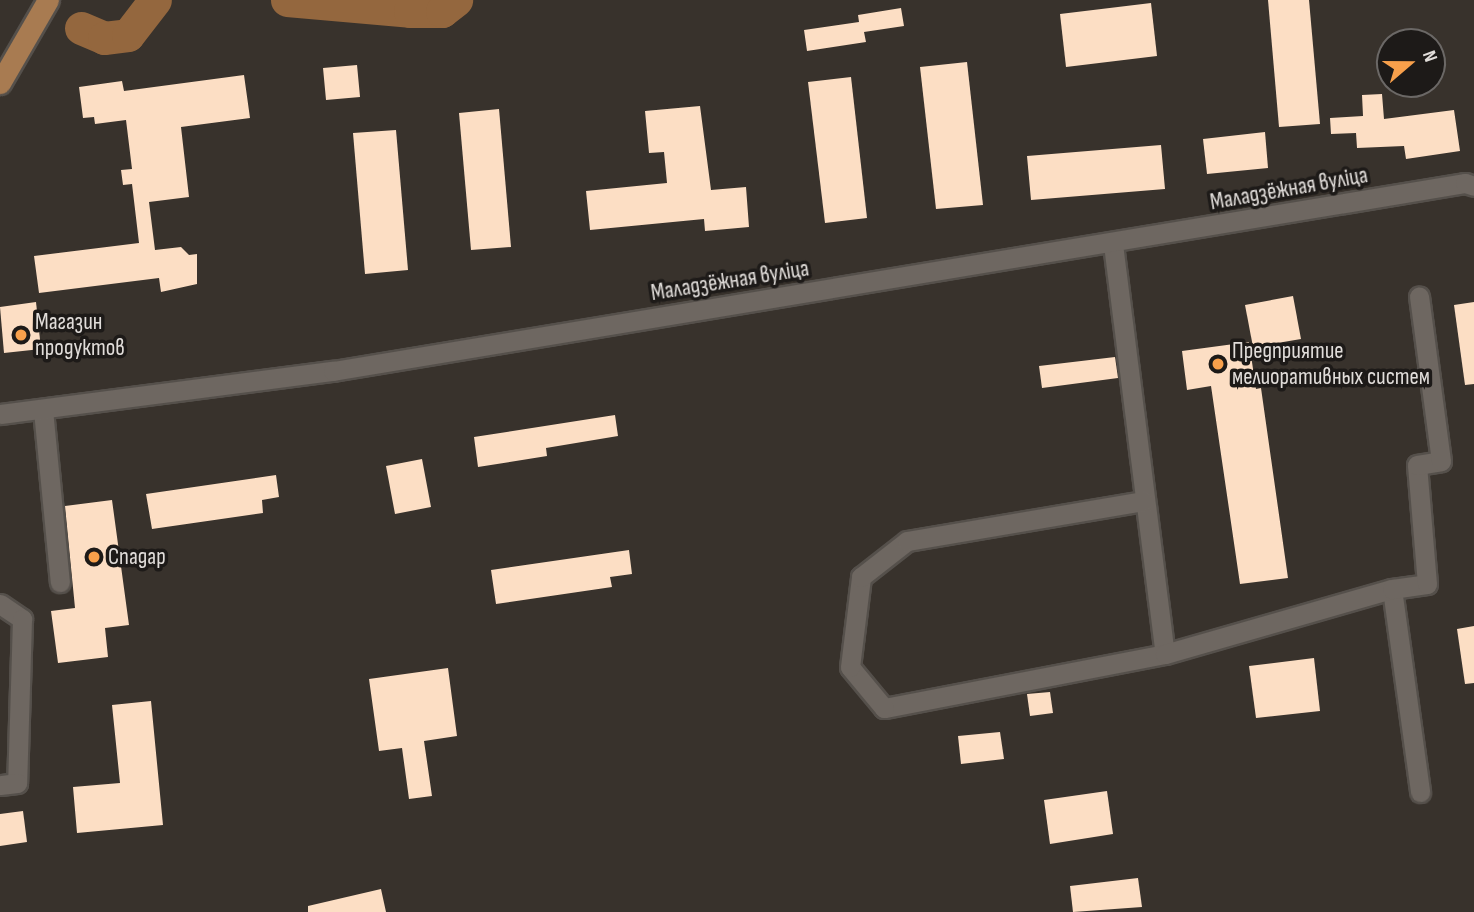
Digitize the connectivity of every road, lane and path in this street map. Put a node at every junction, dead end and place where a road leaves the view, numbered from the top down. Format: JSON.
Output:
{"nodes":[{"id":1,"x":48,"y":0,"type":"edge"},
{"id":2,"x":0,"y":83,"type":"edge"},
{"id":3,"x":1470,"y":185,"type":"edge"},
{"id":4,"x":1113,"y":244,"type":"junction"},
{"id":5,"x":1419,"y":296,"type":"dead end"},
{"id":6,"x":43,"y":410,"type":"junction"},
{"id":7,"x":0,"y":414,"type":"edge"},
{"id":8,"x":1144,"y":501,"type":"junction"},
{"id":9,"x":60,"y":582,"type":"dead end"},
{"id":10,"x":1392,"y":589,"type":"junction"},
{"id":11,"x":0,"y":604,"type":"edge"},
{"id":12,"x":1165,"y":654,"type":"junction"},
{"id":13,"x":10,"y":712,"type":"edge"},
{"id":14,"x":0,"y":785,"type":"edge"},
{"id":15,"x":1420,"y":792,"type":"dead end"}],
"edges":[{"from":1,"to":2,"type":"main road"},
{"from":3,"to":4,"type":"street","name":"Маладзёжная вуліца"},
{"from":4,"to":6,"type":"street","name":"Маладзёжная вуліца"},
{"from":4,"to":8,"type":"street"},
{"from":5,"to":10,"type":"street"},
{"from":6,"to":7,"type":"street","name":"Маладзёжная вуліца"},
{"from":6,"to":9,"type":"street"},
{"from":8,"to":12,"type":"street"},
{"from":8,"to":12,"type":"street"},
{"from":10,"to":12,"type":"street"},
{"from":10,"to":15,"type":"street"},
{"from":11,"to":13,"type":"street"},
{"from":13,"to":14,"type":"street"}]}
